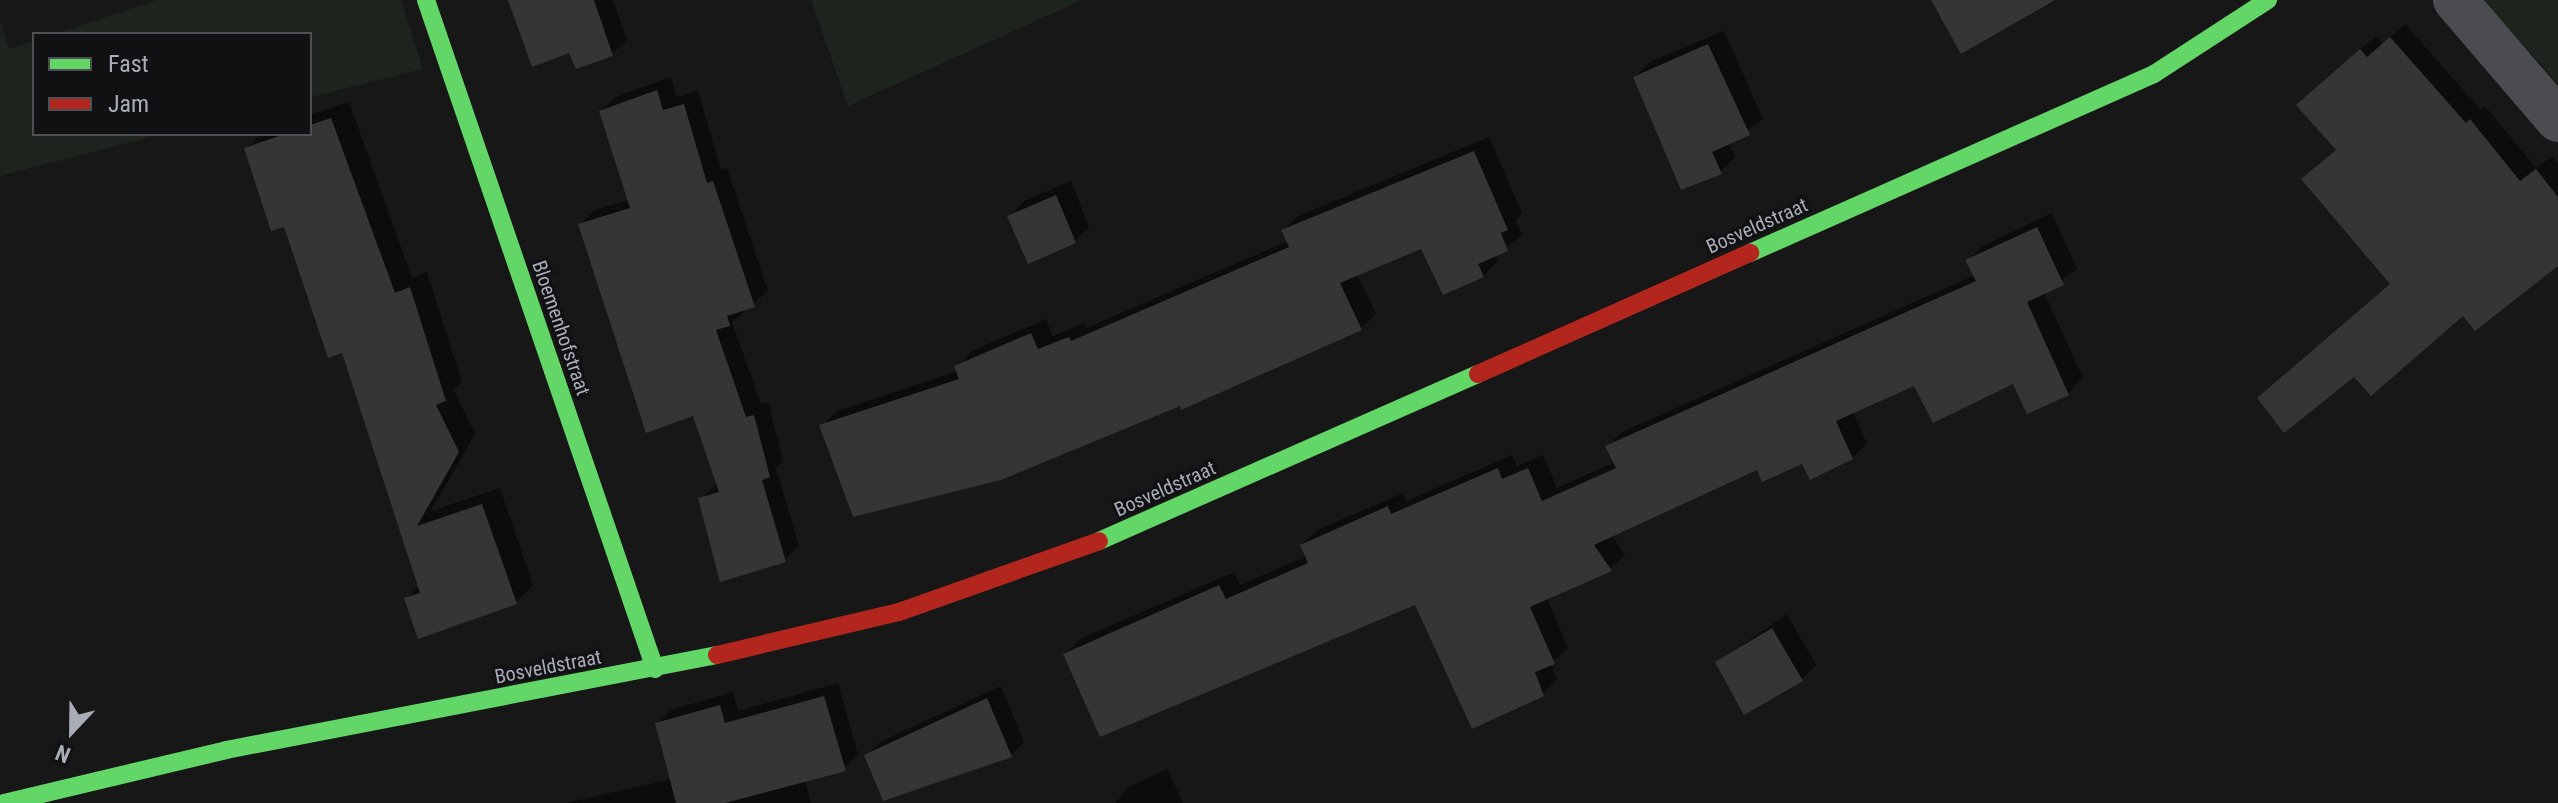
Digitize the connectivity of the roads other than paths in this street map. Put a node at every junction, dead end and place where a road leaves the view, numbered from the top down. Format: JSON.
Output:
{"nodes":[{"id":1,"x":426,"y":0,"type":"edge"},
{"id":2,"x":2268,"y":0,"type":"edge"},
{"id":3,"x":2455,"y":0,"type":"edge"},
{"id":4,"x":2558,"y":120,"type":"edge"},
{"id":5,"x":655,"y":669,"type":"junction"},
{"id":6,"x":4,"y":803,"type":"edge"}],
"edges":[{"from":1,"to":5,"type":"street","name":"Bloemenhofstraat"},
{"from":2,"to":5,"type":"street","name":"Bosveldstraat"},
{"from":3,"to":4,"type":"street"},
{"from":5,"to":6,"type":"street","name":"Bosveldstraat"}]}
